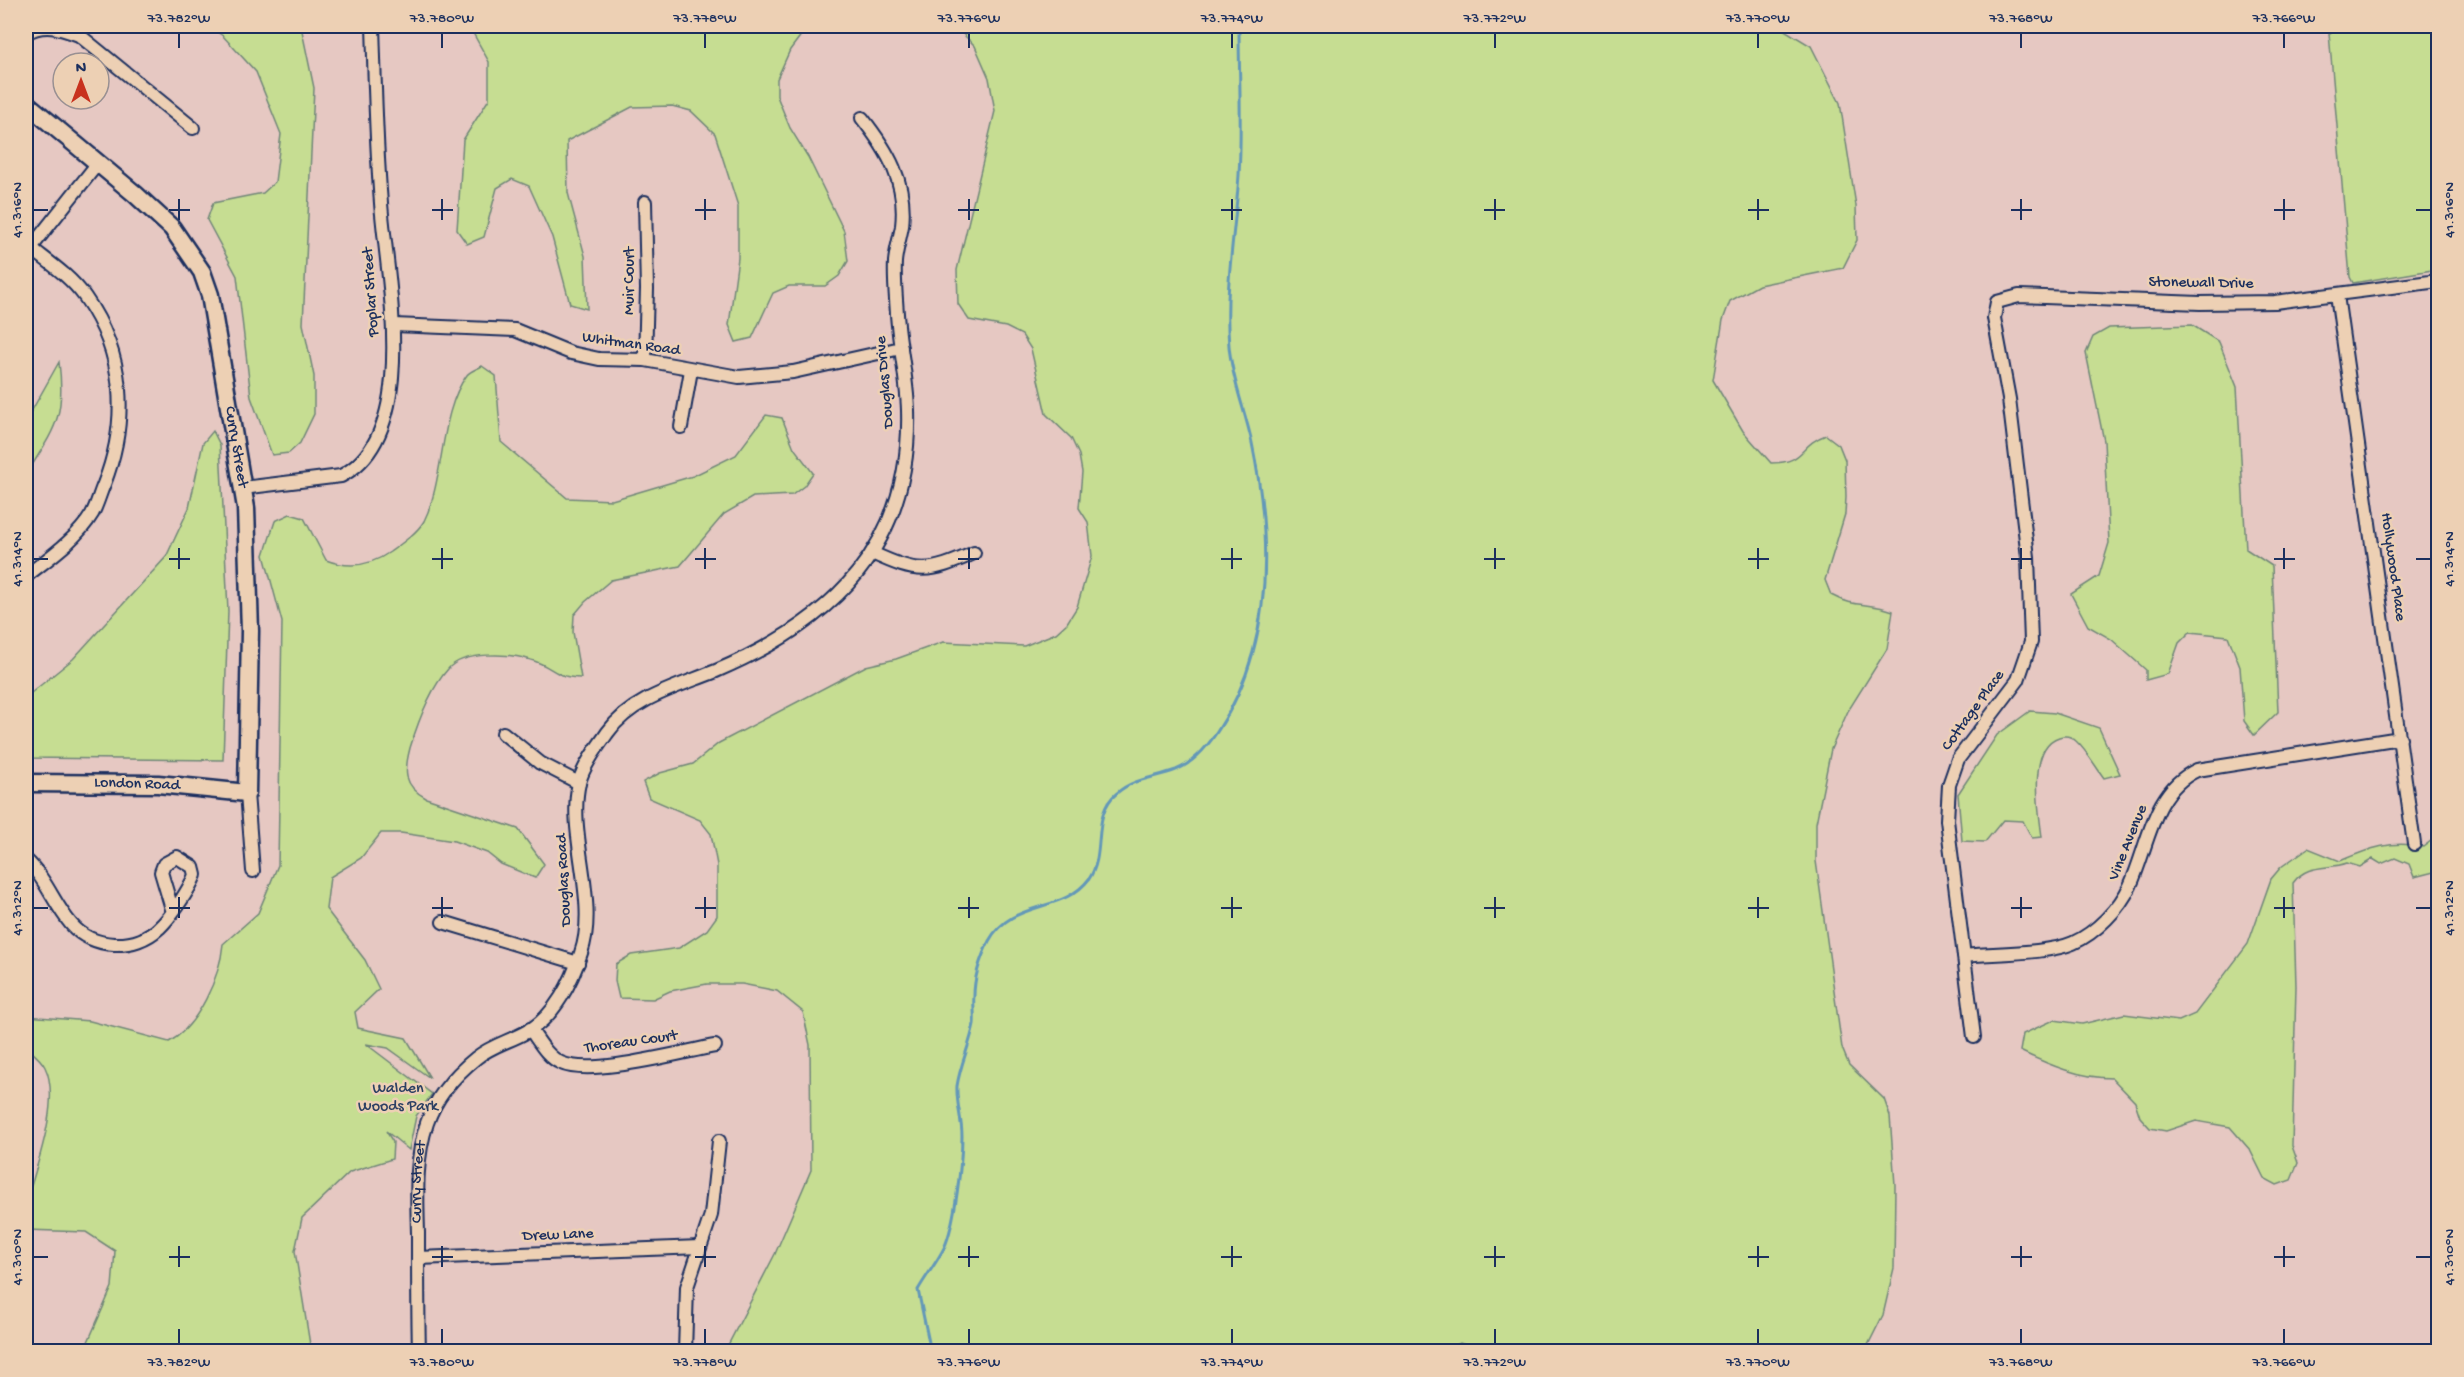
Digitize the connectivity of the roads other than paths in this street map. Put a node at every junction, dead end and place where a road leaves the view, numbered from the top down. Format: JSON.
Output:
{"nodes":[{"id":1,"x":373,"y":26,"type":"edge"},
{"id":2,"x":26,"y":33,"type":"edge"},
{"id":3,"x":26,"y":103,"type":"edge"},
{"id":4,"x":862,"y":118,"type":"dead end"},
{"id":5,"x":193,"y":128,"type":"dead end"},
{"id":6,"x":98,"y":163,"type":"junction"},
{"id":7,"x":645,"y":202,"type":"dead end"},
{"id":8,"x":28,"y":251,"type":"edge"},
{"id":9,"x":2439,"y":281,"type":"edge"},
{"id":10,"x":2337,"y":295,"type":"junction"},
{"id":11,"x":394,"y":325,"type":"junction"},
{"id":12,"x":1996,"y":335,"type":"joint"},
{"id":13,"x":901,"y":348,"type":"junction"},
{"id":14,"x":645,"y":360,"type":"junction"},
{"id":15,"x":691,"y":370,"type":"junction"},
{"id":16,"x":681,"y":427,"type":"dead end"},
{"id":17,"x":243,"y":488,"type":"junction"},
{"id":18,"x":872,"y":553,"type":"junction"},
{"id":19,"x":974,"y":553,"type":"dead end"},
{"id":20,"x":26,"y":576,"type":"edge"},
{"id":21,"x":503,"y":733,"type":"dead end"},
{"id":22,"x":2400,"y":738,"type":"junction"},
{"id":23,"x":26,"y":783,"type":"edge"},
{"id":24,"x":579,"y":783,"type":"junction"},
{"id":25,"x":248,"y":793,"type":"junction"},
{"id":26,"x":2414,"y":844,"type":"dead end"},
{"id":27,"x":26,"y":860,"type":"edge"},
{"id":28,"x":253,"y":871,"type":"dead end"},
{"id":29,"x":172,"y":909,"type":"dead end"},
{"id":30,"x":443,"y":922,"type":"dead end"},
{"id":31,"x":1964,"y":956,"type":"junction"},
{"id":32,"x":578,"y":963,"type":"junction"},
{"id":33,"x":530,"y":1029,"type":"junction"},
{"id":34,"x":1974,"y":1037,"type":"dead end"},
{"id":35,"x":715,"y":1046,"type":"dead end"},
{"id":36,"x":719,"y":1141,"type":"dead end"},
{"id":37,"x":700,"y":1247,"type":"junction"},
{"id":38,"x":418,"y":1258,"type":"junction"},
{"id":39,"x":419,"y":1352,"type":"edge"},
{"id":40,"x":685,"y":1352,"type":"edge"}],
"edges":[{"from":1,"to":11,"type":"street","name":"Poplar Street"},
{"from":2,"to":5,"type":"street"},
{"from":3,"to":6,"type":"street","name":"Curry Street"},
{"from":4,"to":13,"type":"street","name":"Douglas Drive"},
{"from":6,"to":8,"type":"street"},
{"from":6,"to":17,"type":"street","name":"Curry Street"},
{"from":7,"to":14,"type":"street","name":"Muir Court"},
{"from":8,"to":20,"type":"street"},
{"from":9,"to":10,"type":"street","name":"Stonewall Drive"},
{"from":10,"to":12,"type":"street","name":"Stonewall Drive"},
{"from":10,"to":22,"type":"street","name":"Hollywood Place"},
{"from":11,"to":14,"type":"street","name":"Whitman Road"},
{"from":11,"to":17,"type":"street","name":"Poplar Street"},
{"from":12,"to":31,"type":"street","name":"Cottage Place"},
{"from":13,"to":15,"type":"street","name":"Whitman Road"},
{"from":13,"to":18,"type":"street","name":"Douglas Drive"},
{"from":14,"to":15,"type":"street","name":"Whitman Road"},
{"from":15,"to":16,"type":"street"},
{"from":17,"to":25,"type":"street","name":"Curry Street"},
{"from":18,"to":19,"type":"street"},
{"from":18,"to":24,"type":"street","name":"Douglas Drive"},
{"from":21,"to":24,"type":"street"},
{"from":22,"to":26,"type":"street","name":"Hollywood Place"},
{"from":22,"to":31,"type":"street","name":"Vine Avenue"},
{"from":23,"to":25,"type":"street","name":"London Road"},
{"from":24,"to":32,"type":"street","name":"Douglas Road"},
{"from":25,"to":28,"type":"street","name":"Curry Street"},
{"from":27,"to":29,"type":"street"},
{"from":30,"to":32,"type":"street"},
{"from":31,"to":34,"type":"street","name":"Cottage Place"},
{"from":32,"to":33,"type":"street","name":"Douglas Road"},
{"from":33,"to":35,"type":"street","name":"Thoreau Court"},
{"from":33,"to":38,"type":"street","name":"Curry Street"},
{"from":36,"to":37,"type":"street"},
{"from":37,"to":38,"type":"street","name":"Drew Lane"},
{"from":37,"to":40,"type":"street"},
{"from":38,"to":39,"type":"street","name":"Curry Street"}]}
